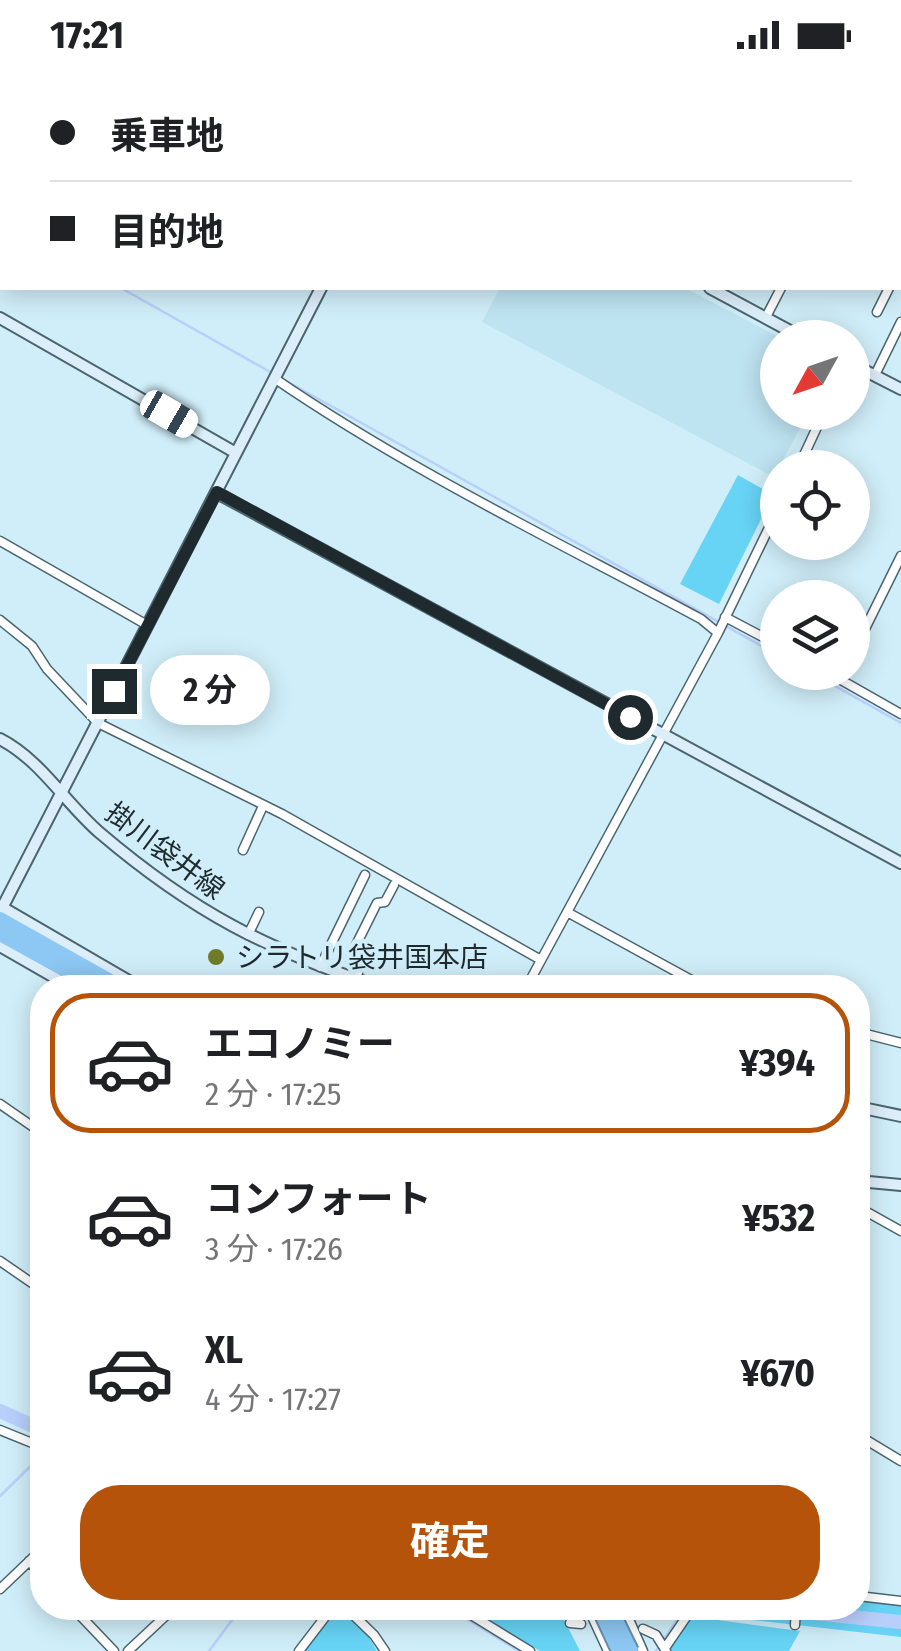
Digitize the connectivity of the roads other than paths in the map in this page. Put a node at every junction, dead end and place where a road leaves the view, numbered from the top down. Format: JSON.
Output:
{"nodes":[{"id":1,"x":320,"y":290,"type":"edge"},
{"id":2,"x":714,"y":290,"type":"edge"},
{"id":3,"x":780,"y":290,"type":"edge"},
{"id":4,"x":888,"y":290,"type":"edge"},
{"id":5,"x":877,"y":312,"type":"dead end"},
{"id":6,"x":0,"y":318,"type":"edge"},
{"id":7,"x":766,"y":318,"type":"junction"},
{"id":8,"x":770,"y":320,"type":"edge"},
{"id":9,"x":901,"y":322,"type":"edge"},
{"id":10,"x":870,"y":373,"type":"edge"},
{"id":11,"x":875,"y":375,"type":"junction"},
{"id":12,"x":274,"y":378,"type":"junction"},
{"id":13,"x":901,"y":389,"type":"edge"},
{"id":14,"x":236,"y":453,"type":"junction"},
{"id":15,"x":217,"y":492,"type":"junction"},
{"id":16,"x":0,"y":541,"type":"edge"},
{"id":17,"x":760,"y":546,"type":"edge"},
{"id":18,"x":901,"y":556,"type":"edge"},
{"id":19,"x":725,"y":618,"type":"junction"},
{"id":20,"x":870,"y":618,"type":"edge"},
{"id":21,"x":0,"y":620,"type":"edge"},
{"id":22,"x":148,"y":625,"type":"junction"},
{"id":23,"x":718,"y":632,"type":"junction"},
{"id":24,"x":760,"y":636,"type":"edge"},
{"id":25,"x":864,"y":690,"type":"edge"},
{"id":26,"x":901,"y":714,"type":"edge"},
{"id":27,"x":98,"y":723,"type":"junction"},
{"id":28,"x":663,"y":735,"type":"junction"},
{"id":29,"x":0,"y":739,"type":"edge"},
{"id":30,"x":62,"y":795,"type":"junction"},
{"id":31,"x":263,"y":806,"type":"junction"},
{"id":32,"x":243,"y":850,"type":"dead end"},
{"id":33,"x":901,"y":863,"type":"edge"},
{"id":34,"x":365,"y":875,"type":"dead end"},
{"id":35,"x":394,"y":885,"type":"dead end"},
{"id":36,"x":1,"y":911,"type":"edge"},
{"id":37,"x":259,"y":912,"type":"dead end"},
{"id":38,"x":567,"y":912,"type":"junction"},
{"id":39,"x":0,"y":934,"type":"edge"},
{"id":40,"x":248,"y":936,"type":"junction"},
{"id":41,"x":0,"y":946,"type":"edge"},
{"id":42,"x":540,"y":960,"type":"junction"},
{"id":43,"x":320,"y":967,"type":"junction"},
{"id":44,"x":51,"y":975,"type":"edge"},
{"id":45,"x":74,"y":975,"type":"edge"},
{"id":46,"x":102,"y":975,"type":"edge"},
{"id":47,"x":117,"y":975,"type":"edge"},
{"id":48,"x":344,"y":975,"type":"edge"},
{"id":49,"x":357,"y":975,"type":"edge"},
{"id":50,"x":532,"y":975,"type":"edge"},
{"id":51,"x":682,"y":975,"type":"edge"},
{"id":52,"x":870,"y":1035,"type":"edge"},
{"id":53,"x":901,"y":1043,"type":"edge"},
{"id":54,"x":0,"y":1104,"type":"edge"},
{"id":55,"x":870,"y":1110,"type":"edge"},
{"id":56,"x":901,"y":1116,"type":"edge"},
{"id":57,"x":30,"y":1125,"type":"edge"},
{"id":58,"x":870,"y":1182,"type":"edge"},
{"id":59,"x":901,"y":1185,"type":"edge"},
{"id":60,"x":870,"y":1214,"type":"edge"},
{"id":61,"x":901,"y":1232,"type":"edge"},
{"id":62,"x":0,"y":1261,"type":"edge"},
{"id":63,"x":30,"y":1282,"type":"edge"},
{"id":64,"x":0,"y":1430,"type":"edge"},
{"id":65,"x":30,"y":1442,"type":"edge"},
{"id":66,"x":870,"y":1442,"type":"edge"},
{"id":67,"x":901,"y":1461,"type":"edge"},
{"id":68,"x":29,"y":1562,"type":"edge"},
{"id":69,"x":0,"y":1589,"type":"edge"},
{"id":70,"x":870,"y":1597,"type":"edge"},
{"id":71,"x":901,"y":1600,"type":"edge"},
{"id":72,"x":84,"y":1620,"type":"edge"},
{"id":73,"x":161,"y":1620,"type":"edge"},
{"id":74,"x":323,"y":1620,"type":"edge"},
{"id":75,"x":358,"y":1620,"type":"edge"},
{"id":76,"x":480,"y":1620,"type":"edge"},
{"id":77,"x":596,"y":1620,"type":"edge"},
{"id":78,"x":599,"y":1620,"type":"edge"},
{"id":79,"x":616,"y":1620,"type":"edge"},
{"id":80,"x":629,"y":1620,"type":"edge"},
{"id":81,"x":685,"y":1620,"type":"edge"},
{"id":82,"x":795,"y":1620,"type":"edge"},
{"id":83,"x":570,"y":1622,"type":"dead end"},
{"id":84,"x":581,"y":1624,"type":"dead end"},
{"id":85,"x":795,"y":1626,"type":"dead end"},
{"id":86,"x":643,"y":1628,"type":"dead end"},
{"id":87,"x":666,"y":1650,"type":"edge"},
{"id":88,"x":114,"y":1651,"type":"edge"},
{"id":89,"x":128,"y":1651,"type":"edge"},
{"id":90,"x":299,"y":1651,"type":"edge"},
{"id":91,"x":385,"y":1651,"type":"edge"},
{"id":92,"x":530,"y":1651,"type":"edge"},
{"id":93,"x":608,"y":1651,"type":"edge"},
{"id":94,"x":618,"y":1651,"type":"edge"},
{"id":95,"x":631,"y":1651,"type":"edge"},
{"id":96,"x":643,"y":1651,"type":"edge"}],
"edges":[{"from":1,"to":12,"type":"street"},
{"from":2,"to":7,"type":"street"},
{"from":3,"to":7,"type":"street"},
{"from":4,"to":5,"type":"street"},
{"from":6,"to":14,"type":"street"},
{"from":7,"to":8,"type":"street"},
{"from":9,"to":11,"type":"street"},
{"from":10,"to":11,"type":"street"},
{"from":11,"to":13,"type":"street"},
{"from":12,"to":14,"type":"street"},
{"from":12,"to":23,"type":"street"},
{"from":14,"to":15,"type":"street"},
{"from":15,"to":22,"type":"street"},
{"from":15,"to":28,"type":"street"},
{"from":16,"to":22,"type":"street"},
{"from":17,"to":19,"type":"street"},
{"from":18,"to":20,"type":"street"},
{"from":19,"to":23,"type":"street"},
{"from":19,"to":24,"type":"street"},
{"from":21,"to":27,"type":"street"},
{"from":22,"to":27,"type":"street"},
{"from":23,"to":28,"type":"street"},
{"from":25,"to":26,"type":"street"},
{"from":27,"to":30,"type":"street"},
{"from":27,"to":31,"type":"street"},
{"from":28,"to":33,"type":"street"},
{"from":28,"to":38,"type":"street"},
{"from":29,"to":30,"type":"street","name":"掛川袋井線"},
{"from":30,"to":36,"type":"street"},
{"from":30,"to":40,"type":"street","name":"掛川袋井線"},
{"from":31,"to":32,"type":"street"},
{"from":31,"to":42,"type":"street"},
{"from":34,"to":43,"type":"street"},
{"from":35,"to":49,"type":"street"},
{"from":36,"to":46,"type":"highway"},
{"from":36,"to":47,"type":"street"},
{"from":37,"to":40,"type":"street"},
{"from":38,"to":42,"type":"street"},
{"from":38,"to":51,"type":"street"},
{"from":39,"to":45,"type":"highway"},
{"from":40,"to":43,"type":"street","name":"掛川袋井線"},
{"from":41,"to":44,"type":"street"},
{"from":42,"to":50,"type":"street"},
{"from":43,"to":48,"type":"street","name":"掛川袋井線"},
{"from":52,"to":53,"type":"street"},
{"from":54,"to":57,"type":"street"},
{"from":55,"to":56,"type":"street"},
{"from":58,"to":59,"type":"street"},
{"from":60,"to":61,"type":"street"},
{"from":62,"to":63,"type":"street"},
{"from":64,"to":65,"type":"street"},
{"from":66,"to":67,"type":"street"},
{"from":68,"to":69,"type":"street"},
{"from":70,"to":71,"type":"street"},
{"from":72,"to":88,"type":"street"},
{"from":73,"to":89,"type":"street"},
{"from":74,"to":90,"type":"street"},
{"from":75,"to":91,"type":"street"},
{"from":76,"to":92,"type":"street"},
{"from":77,"to":93,"type":"street"},
{"from":78,"to":94,"type":"highway","bridge":true},
{"from":79,"to":95,"type":"highway","bridge":true},
{"from":80,"to":96,"type":"street"},
{"from":81,"to":87,"type":"street"},
{"from":82,"to":85,"type":"street"},
{"from":83,"to":84,"type":"street"},
{"from":86,"to":87,"type":"street"}]}
